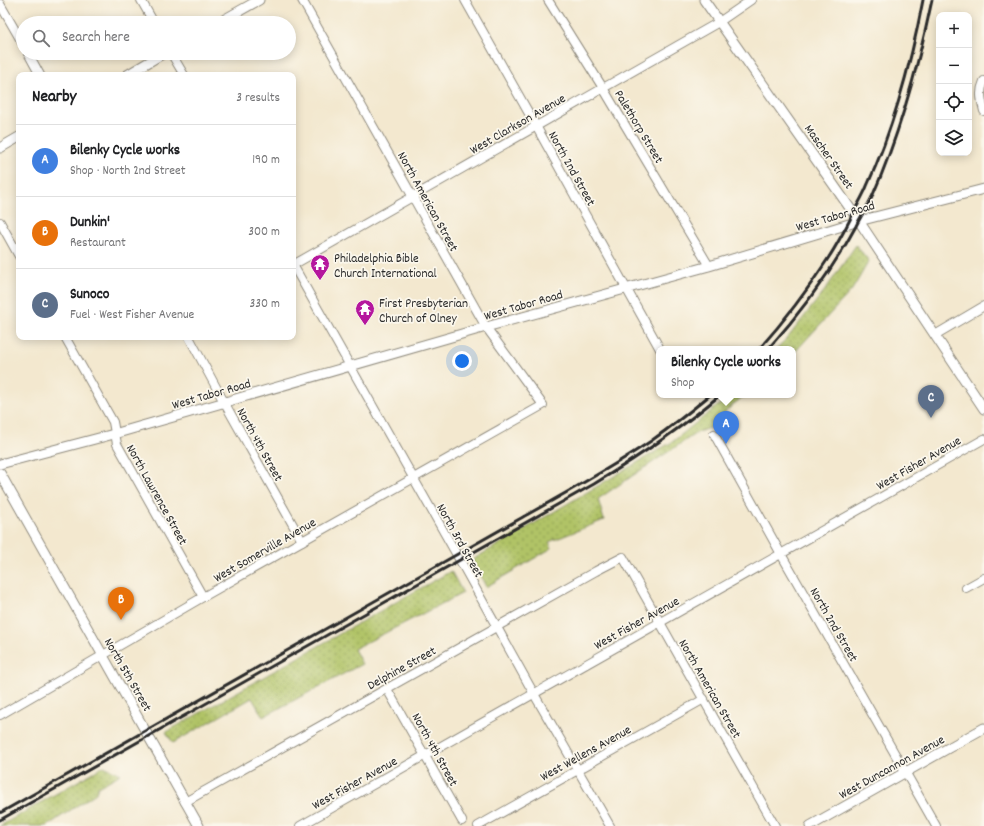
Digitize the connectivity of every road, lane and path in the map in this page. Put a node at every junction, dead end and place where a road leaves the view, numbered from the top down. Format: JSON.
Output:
{"nodes":[{"id":1,"x":141,"y":0,"type":"edge"},
{"id":2,"x":259,"y":0,"type":"edge"},
{"id":3,"x":302,"y":0,"type":"edge"},
{"id":4,"x":464,"y":0,"type":"edge"},
{"id":5,"x":548,"y":0,"type":"edge"},
{"id":6,"x":704,"y":0,"type":"edge"},
{"id":7,"x":751,"y":0,"type":"edge"},
{"id":8,"x":0,"y":4,"type":"edge"},
{"id":9,"x":150,"y":16,"type":"edge"},
{"id":10,"x":230,"y":16,"type":"edge"},
{"id":11,"x":719,"y":22,"type":"junction"},
{"id":12,"x":16,"y":32,"type":"edge"},
{"id":13,"x":32,"y":60,"type":"edge"},
{"id":14,"x":152,"y":60,"type":"edge"},
{"id":15,"x":175,"y":60,"type":"edge"},
{"id":16,"x":38,"y":72,"type":"edge"},
{"id":17,"x":132,"y":72,"type":"edge"},
{"id":18,"x":182,"y":72,"type":"edge"},
{"id":19,"x":984,"y":81,"type":"edge"},
{"id":20,"x":603,"y":88,"type":"junction"},
{"id":21,"x":984,"y":111,"type":"edge"},
{"id":22,"x":536,"y":126,"type":"junction"},
{"id":23,"x":16,"y":139,"type":"edge"},
{"id":24,"x":0,"y":148,"type":"edge"},
{"id":25,"x":984,"y":189,"type":"edge"},
{"id":26,"x":412,"y":196,"type":"junction"},
{"id":27,"x":859,"y":221,"type":"junction"},
{"id":28,"x":0,"y":222,"type":"edge"},
{"id":29,"x":16,"y":251,"type":"edge"},
{"id":30,"x":296,"y":263,"type":"edge"},
{"id":31,"x":709,"y":266,"type":"junction"},
{"id":32,"x":296,"y":270,"type":"edge"},
{"id":33,"x":627,"y":288,"type":"junction"},
{"id":34,"x":984,"y":306,"type":"edge"},
{"id":35,"x":486,"y":327,"type":"junction"},
{"id":36,"x":935,"y":335,"type":"junction"},
{"id":37,"x":67,"y":340,"type":"edge"},
{"id":38,"x":191,"y":340,"type":"edge"},
{"id":39,"x":658,"y":346,"type":"edge"},
{"id":40,"x":351,"y":367,"type":"junction"},
{"id":41,"x":224,"y":402,"type":"junction"},
{"id":42,"x":542,"y":406,"type":"joint"},
{"id":43,"x":984,"y":409,"type":"edge"},
{"id":44,"x":114,"y":434,"type":"junction"},
{"id":45,"x":714,"y":434,"type":"dead end"},
{"id":46,"x":984,"y":439,"type":"edge"},
{"id":47,"x":0,"y":464,"type":"edge"},
{"id":48,"x":0,"y":473,"type":"edge"},
{"id":49,"x":413,"y":479,"type":"junction"},
{"id":50,"x":302,"y":541,"type":"junction"},
{"id":51,"x":781,"y":554,"type":"junction"},
{"id":52,"x":626,"y":563,"type":"joint"},
{"id":53,"x":984,"y":578,"type":"edge"},
{"id":54,"x":966,"y":588,"type":"dead end"},
{"id":55,"x":203,"y":597,"type":"junction"},
{"id":56,"x":659,"y":623,"type":"junction"},
{"id":57,"x":496,"y":627,"type":"junction"},
{"id":58,"x":103,"y":655,"type":"junction"},
{"id":59,"x":387,"y":689,"type":"junction"},
{"id":60,"x":534,"y":694,"type":"junction"},
{"id":61,"x":704,"y":699,"type":"junction"},
{"id":62,"x":0,"y":715,"type":"edge"},
{"id":63,"x":984,"y":728,"type":"edge"},
{"id":64,"x":425,"y":755,"type":"junction"},
{"id":65,"x":578,"y":770,"type":"junction"},
{"id":66,"x":906,"y":772,"type":"junction"},
{"id":67,"x":185,"y":802,"type":"junction"},
{"id":68,"x":462,"y":821,"type":"dead end"},
{"id":69,"x":199,"y":826,"type":"edge"},
{"id":70,"x":300,"y":826,"type":"edge"},
{"id":71,"x":478,"y":826,"type":"edge"},
{"id":72,"x":610,"y":826,"type":"edge"},
{"id":73,"x":775,"y":826,"type":"edge"},
{"id":74,"x":810,"y":826,"type":"edge"},
{"id":75,"x":936,"y":826,"type":"edge"}],
"edges":[{"from":1,"to":9,"type":"street"},
{"from":2,"to":10,"type":"street"},
{"from":3,"to":26,"type":"street","name":"North American Street"},
{"from":4,"to":22,"type":"street","name":"North 2nd Street"},
{"from":5,"to":20,"type":"street","name":"Palethorp Street"},
{"from":6,"to":11,"type":"street","name":"Mascher Street"},
{"from":7,"to":11,"type":"street","name":"West Clarkson Avenue"},
{"from":8,"to":12,"type":"street"},
{"from":11,"to":20,"type":"street","name":"West Clarkson Avenue"},
{"from":11,"to":27,"type":"street","name":"Mascher Street"},
{"from":13,"to":16,"type":"street"},
{"from":14,"to":17,"type":"street"},
{"from":15,"to":18,"type":"street"},
{"from":19,"to":21,"type":"street"},
{"from":20,"to":22,"type":"street","name":"West Clarkson Avenue"},
{"from":20,"to":31,"type":"street","name":"Palethorp Street"},
{"from":22,"to":26,"type":"street","name":"West Clarkson Avenue"},
{"from":22,"to":33,"type":"street","name":"North 2nd Street"},
{"from":23,"to":24,"type":"street"},
{"from":25,"to":27,"type":"street","name":"West Tabor Road"},
{"from":26,"to":30,"type":"street","name":"West Clarkson Avenue"},
{"from":26,"to":35,"type":"street","name":"North American Street"},
{"from":27,"to":31,"type":"street","name":"West Tabor Road"},
{"from":27,"to":36,"type":"street","name":"Mascher Street"},
{"from":28,"to":29,"type":"street"},
{"from":31,"to":33,"type":"street","name":"West Tabor Road"},
{"from":32,"to":40,"type":"street","name":"North 3rd Street"},
{"from":33,"to":35,"type":"street","name":"West Tabor Road"},
{"from":33,"to":39,"type":"street","name":"North 2nd Street"},
{"from":34,"to":36,"type":"street"},
{"from":35,"to":40,"type":"street","name":"West Tabor Road"},
{"from":35,"to":42,"type":"street","name":"North American Street"},
{"from":36,"to":43,"type":"street","name":"Mascher Street"},
{"from":37,"to":44,"type":"street","name":"North Lawrence Street"},
{"from":38,"to":41,"type":"street","name":"North 4th Street"},
{"from":40,"to":41,"type":"street","name":"West Tabor Road"},
{"from":40,"to":49,"type":"street","name":"North 3rd Street"},
{"from":41,"to":44,"type":"street","name":"West Tabor Road"},
{"from":41,"to":50,"type":"street","name":"North 4th Street"},
{"from":42,"to":49,"type":"street","name":"West Somerville Avenue"},
{"from":44,"to":47,"type":"street","name":"West Tabor Road"},
{"from":44,"to":55,"type":"street","name":"North Lawrence Street"},
{"from":45,"to":51,"type":"street","name":"North 2nd Street"},
{"from":46,"to":51,"type":"street","name":"West Fisher Avenue"},
{"from":48,"to":58,"type":"street","name":"North 5th Street"},
{"from":49,"to":50,"type":"street","name":"West Somerville Avenue"},
{"from":49,"to":57,"type":"street","name":"North 3rd Street"},
{"from":50,"to":55,"type":"street","name":"West Somerville Avenue"},
{"from":51,"to":56,"type":"street","name":"West Fisher Avenue"},
{"from":51,"to":66,"type":"street","name":"North 2nd Street"},
{"from":52,"to":56,"type":"street","name":"North American Street"},
{"from":52,"to":57,"type":"street","name":"Delphine Street"},
{"from":53,"to":54,"type":"street"},
{"from":55,"to":58,"type":"street","name":"West Somerville Avenue"},
{"from":56,"to":60,"type":"street","name":"West Fisher Avenue"},
{"from":56,"to":61,"type":"street","name":"North American Street"},
{"from":57,"to":59,"type":"street","name":"Delphine Street"},
{"from":57,"to":60,"type":"street","name":"North 3rd Street"},
{"from":58,"to":62,"type":"street","name":"West Somerville Avenue"},
{"from":58,"to":67,"type":"street","name":"North 5th Street"},
{"from":59,"to":64,"type":"street","name":"North 4th Street"},
{"from":59,"to":67,"type":"street","name":"Delphine Street"},
{"from":60,"to":64,"type":"street","name":"West Fisher Avenue"},
{"from":60,"to":65,"type":"street","name":"North 3rd Street"},
{"from":61,"to":65,"type":"street","name":"West Wellens Avenue"},
{"from":61,"to":73,"type":"street","name":"North American Street"},
{"from":63,"to":66,"type":"street","name":"West Duncannon Avenue"},
{"from":64,"to":68,"type":"street","name":"North 4th Street"},
{"from":64,"to":70,"type":"street","name":"West Fisher Avenue"},
{"from":65,"to":71,"type":"street","name":"West Wellens Avenue"},
{"from":65,"to":72,"type":"street","name":"North 3rd Street"},
{"from":66,"to":74,"type":"street","name":"West Duncannon Avenue"},
{"from":66,"to":75,"type":"street","name":"North 2nd Street"},
{"from":67,"to":69,"type":"street","name":"North 5th Street"}]}
